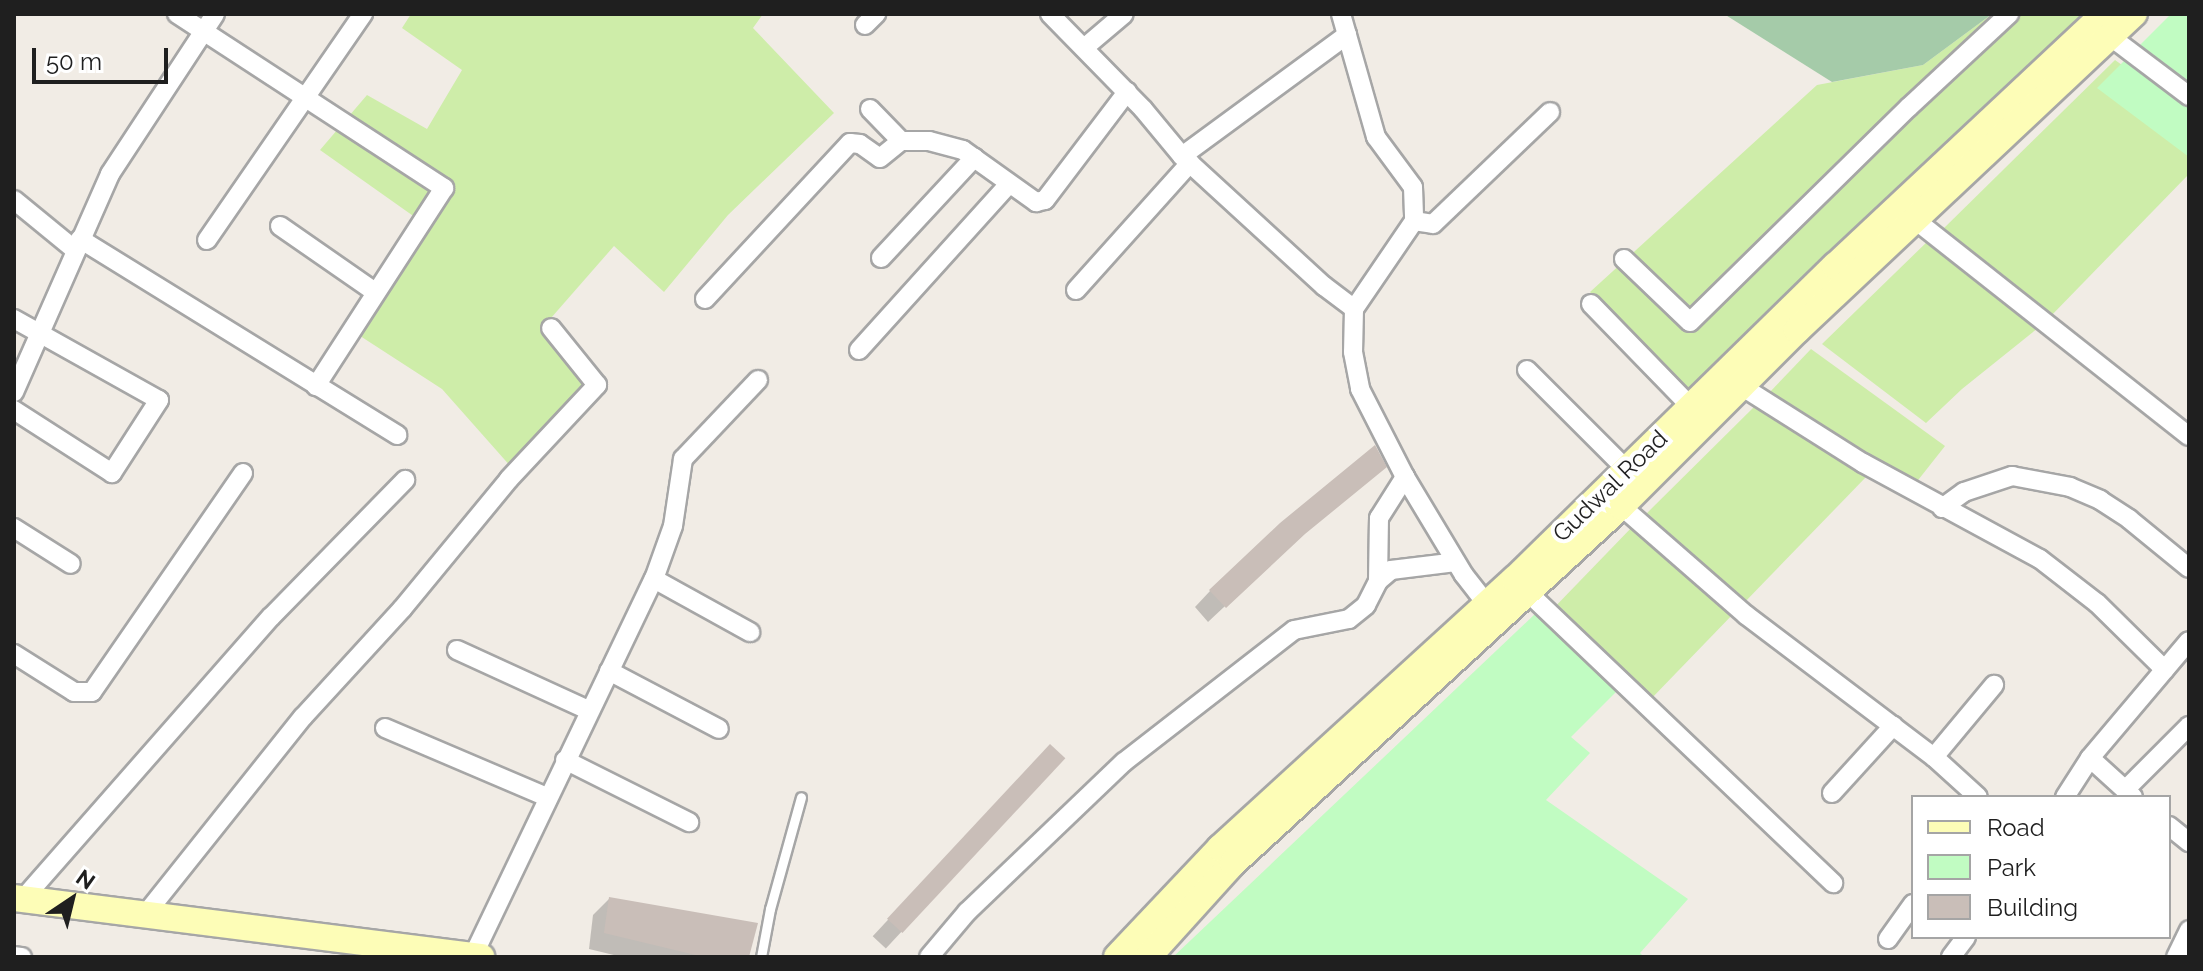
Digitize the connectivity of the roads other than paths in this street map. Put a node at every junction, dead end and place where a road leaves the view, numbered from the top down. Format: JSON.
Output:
{"nodes":[{"id":1,"x":177,"y":14,"type":"edge"},
{"id":2,"x":215,"y":14,"type":"edge"},
{"id":3,"x":363,"y":14,"type":"edge"},
{"id":4,"x":1050,"y":14,"type":"edge"},
{"id":5,"x":1124,"y":14,"type":"edge"},
{"id":6,"x":1341,"y":14,"type":"edge"},
{"id":7,"x":2009,"y":14,"type":"edge"},
{"id":8,"x":2134,"y":14,"type":"edge"},
{"id":9,"x":2108,"y":25,"type":"edge"},
{"id":10,"x":201,"y":31,"type":"junction"},
{"id":11,"x":1347,"y":35,"type":"junction"},
{"id":12,"x":1084,"y":48,"type":"junction"},
{"id":13,"x":1127,"y":92,"type":"junction"},
{"id":14,"x":305,"y":96,"type":"junction"},
{"id":15,"x":2189,"y":96,"type":"edge"},
{"id":16,"x":870,"y":109,"type":"dead end"},
{"id":17,"x":1550,"y":112,"type":"dead end"},
{"id":18,"x":901,"y":141,"type":"junction"},
{"id":19,"x":974,"y":158,"type":"junction"},
{"id":20,"x":1186,"y":160,"type":"junction"},
{"id":21,"x":1009,"y":184,"type":"junction"},
{"id":22,"x":14,"y":200,"type":"edge"},
{"id":23,"x":1914,"y":219,"type":"junction"},
{"id":24,"x":1414,"y":221,"type":"junction"},
{"id":25,"x":280,"y":226,"type":"dead end"},
{"id":26,"x":207,"y":240,"type":"dead end"},
{"id":27,"x":78,"y":244,"type":"junction"},
{"id":28,"x":881,"y":258,"type":"dead end"},
{"id":29,"x":1624,"y":259,"type":"dead end"},
{"id":30,"x":1076,"y":290,"type":"dead end"},
{"id":31,"x":375,"y":292,"type":"junction"},
{"id":32,"x":705,"y":299,"type":"dead end"},
{"id":33,"x":1591,"y":304,"type":"dead end"},
{"id":34,"x":1354,"y":309,"type":"junction"},
{"id":35,"x":14,"y":319,"type":"edge"},
{"id":36,"x":551,"y":328,"type":"dead end"},
{"id":37,"x":41,"y":336,"type":"junction"},
{"id":38,"x":859,"y":350,"type":"dead end"},
{"id":39,"x":1527,"y":370,"type":"dead end"},
{"id":40,"x":758,"y":380,"type":"dead end"},
{"id":41,"x":316,"y":386,"type":"junction"},
{"id":42,"x":1741,"y":386,"type":"junction"},
{"id":43,"x":14,"y":392,"type":"edge"},
{"id":44,"x":1691,"y":407,"type":"junction"},
{"id":45,"x":14,"y":410,"type":"edge"},
{"id":46,"x":397,"y":435,"type":"dead end"},
{"id":47,"x":2189,"y":436,"type":"edge"},
{"id":48,"x":1627,"y":470,"type":"junction"},
{"id":49,"x":243,"y":473,"type":"dead end"},
{"id":50,"x":1405,"y":477,"type":"junction"},
{"id":51,"x":405,"y":480,"type":"dead end"},
{"id":52,"x":1621,"y":506,"type":"junction"},
{"id":53,"x":1942,"y":508,"type":"junction"},
{"id":54,"x":14,"y":528,"type":"edge"},
{"id":55,"x":1456,"y":562,"type":"junction"},
{"id":56,"x":71,"y":564,"type":"dead end"},
{"id":57,"x":2189,"y":568,"type":"edge"},
{"id":58,"x":654,"y":579,"type":"junction"},
{"id":59,"x":1378,"y":581,"type":"junction"},
{"id":60,"x":1522,"y":586,"type":"junction"},
{"id":61,"x":1487,"y":604,"type":"junction"},
{"id":62,"x":750,"y":632,"type":"dead end"},
{"id":63,"x":2189,"y":641,"type":"edge"},
{"id":64,"x":457,"y":650,"type":"dead end"},
{"id":65,"x":14,"y":654,"type":"edge"},
{"id":66,"x":2165,"y":670,"type":"junction"},
{"id":67,"x":609,"y":671,"type":"junction"},
{"id":68,"x":1994,"y":685,"type":"dead end"},
{"id":69,"x":590,"y":711,"type":"junction"},
{"id":70,"x":1893,"y":726,"type":"junction"},
{"id":71,"x":2189,"y":726,"type":"edge"},
{"id":72,"x":385,"y":728,"type":"dead end"},
{"id":73,"x":719,"y":729,"type":"dead end"},
{"id":74,"x":1934,"y":757,"type":"junction"},
{"id":75,"x":2090,"y":758,"type":"junction"},
{"id":76,"x":565,"y":760,"type":"junction"},
{"id":77,"x":1832,"y":793,"type":"dead end"},
{"id":78,"x":2129,"y":794,"type":"edge"},
{"id":79,"x":1976,"y":795,"type":"edge"},
{"id":80,"x":2066,"y":795,"type":"edge"},
{"id":81,"x":547,"y":797,"type":"junction"},
{"id":82,"x":801,"y":797,"type":"dead end"},
{"id":83,"x":689,"y":822,"type":"dead end"},
{"id":84,"x":2171,"y":828,"type":"edge"},
{"id":85,"x":2189,"y":842,"type":"edge"},
{"id":86,"x":1833,"y":883,"type":"dead end"},
{"id":87,"x":19,"y":898,"type":"edge"},
{"id":88,"x":1911,"y":907,"type":"edge"},
{"id":89,"x":144,"y":916,"type":"junction"},
{"id":90,"x":2189,"y":930,"type":"edge"},
{"id":91,"x":1888,"y":939,"type":"dead end"},
{"id":92,"x":1964,"y":939,"type":"edge"},
{"id":93,"x":14,"y":956,"type":"edge"},
{"id":94,"x":477,"y":956,"type":"edge"},
{"id":95,"x":22,"y":957,"type":"edge"},
{"id":96,"x":761,"y":957,"type":"edge"},
{"id":97,"x":929,"y":957,"type":"edge"},
{"id":98,"x":1117,"y":957,"type":"edge"},
{"id":99,"x":1148,"y":957,"type":"edge"},
{"id":100,"x":1951,"y":957,"type":"edge"},
{"id":101,"x":2176,"y":957,"type":"edge"}],
"edges":[{"from":1,"to":10,"type":"street"},
{"from":2,"to":10,"type":"street"},
{"from":3,"to":14,"type":"street"},
{"from":4,"to":12,"type":"street"},
{"from":5,"to":12,"type":"street"},
{"from":6,"to":11,"type":"street"},
{"from":7,"to":29,"type":"street"},
{"from":8,"to":9,"type":"main road","name":"Gudwal Road"},
{"from":9,"to":15,"type":"street"},
{"from":9,"to":23,"type":"main road","name":"Gudwal Road"},
{"from":9,"to":44,"type":"main road","name":"Gudwal Road"},
{"from":10,"to":14,"type":"street"},
{"from":10,"to":27,"type":"street"},
{"from":11,"to":20,"type":"street"},
{"from":11,"to":24,"type":"street"},
{"from":12,"to":13,"type":"street"},
{"from":13,"to":20,"type":"street"},
{"from":13,"to":21,"type":"street"},
{"from":14,"to":26,"type":"street"},
{"from":14,"to":31,"type":"street"},
{"from":16,"to":18,"type":"street"},
{"from":17,"to":24,"type":"street"},
{"from":18,"to":19,"type":"street"},
{"from":18,"to":32,"type":"street"},
{"from":19,"to":21,"type":"street"},
{"from":19,"to":28,"type":"street"},
{"from":20,"to":30,"type":"street"},
{"from":20,"to":34,"type":"street"},
{"from":21,"to":38,"type":"street"},
{"from":22,"to":27,"type":"street"},
{"from":23,"to":42,"type":"main road","name":"Gudwal Road"},
{"from":23,"to":47,"type":"street"},
{"from":24,"to":34,"type":"street"},
{"from":25,"to":31,"type":"street"},
{"from":27,"to":37,"type":"street"},
{"from":27,"to":41,"type":"street"},
{"from":31,"to":41,"type":"street"},
{"from":33,"to":44,"type":"street"},
{"from":34,"to":50,"type":"street"},
{"from":35,"to":37,"type":"street"},
{"from":36,"to":89,"type":"street"},
{"from":37,"to":43,"type":"street"},
{"from":37,"to":45,"type":"street"},
{"from":39,"to":48,"type":"street"},
{"from":40,"to":58,"type":"street"},
{"from":41,"to":46,"type":"street"},
{"from":42,"to":52,"type":"main road","name":"Gudwal Road"},
{"from":42,"to":53,"type":"street"},
{"from":44,"to":48,"type":"main road","name":"Gudwal Road"},
{"from":48,"to":60,"type":"main road","name":"Gudwal Road"},
{"from":49,"to":65,"type":"street"},
{"from":50,"to":55,"type":"street"},
{"from":50,"to":59,"type":"street"},
{"from":51,"to":87,"type":"street"},
{"from":52,"to":60,"type":"main road","name":"Gudwal Road"},
{"from":52,"to":70,"type":"street"},
{"from":53,"to":57,"type":"street"},
{"from":53,"to":66,"type":"street"},
{"from":54,"to":56,"type":"street"},
{"from":55,"to":59,"type":"street"},
{"from":55,"to":61,"type":"street"},
{"from":58,"to":62,"type":"street"},
{"from":58,"to":67,"type":"street"},
{"from":59,"to":97,"type":"street"},
{"from":60,"to":61,"type":"main road","name":"Gudwal Road"},
{"from":60,"to":86,"type":"street"},
{"from":60,"to":99,"type":"main road","name":"Gudwal Road"},
{"from":61,"to":98,"type":"main road","name":"Gudwal Road"},
{"from":63,"to":66,"type":"street"},
{"from":64,"to":69,"type":"street"},
{"from":66,"to":75,"type":"street"},
{"from":67,"to":69,"type":"street"},
{"from":67,"to":73,"type":"street"},
{"from":68,"to":74,"type":"street"},
{"from":69,"to":76,"type":"street"},
{"from":70,"to":74,"type":"street"},
{"from":70,"to":77,"type":"street"},
{"from":71,"to":78,"type":"street"},
{"from":72,"to":81,"type":"street"},
{"from":74,"to":79,"type":"street"},
{"from":75,"to":78,"type":"street"},
{"from":75,"to":80,"type":"street"},
{"from":76,"to":81,"type":"street"},
{"from":76,"to":83,"type":"street"},
{"from":81,"to":94,"type":"street"},
{"from":82,"to":96,"type":"lane"},
{"from":84,"to":85,"type":"street"},
{"from":87,"to":89,"type":"main road"},
{"from":88,"to":91,"type":"street"},
{"from":89,"to":94,"type":"main road"},
{"from":90,"to":101,"type":"street"},
{"from":92,"to":100,"type":"street"},
{"from":93,"to":95,"type":"street"}]}
